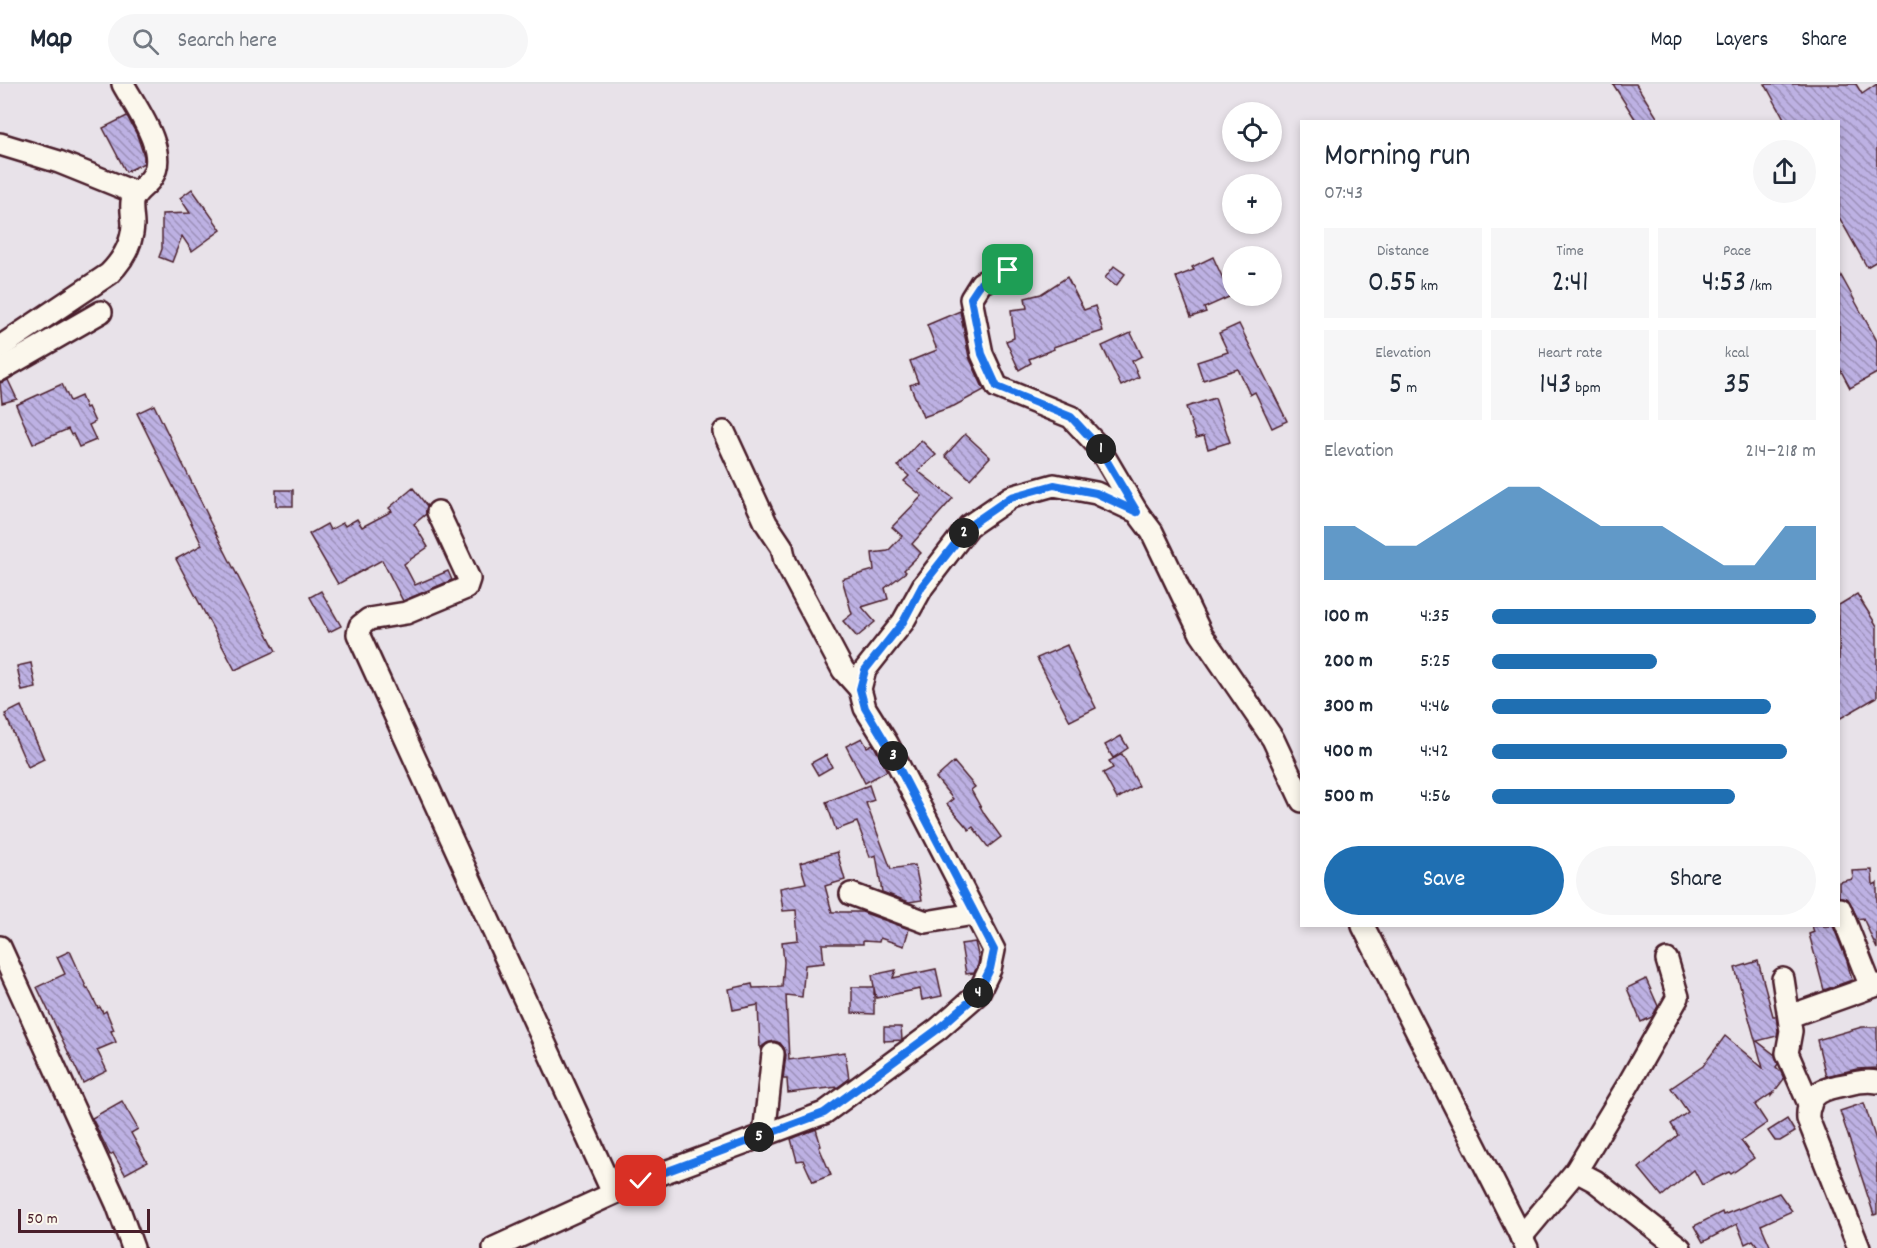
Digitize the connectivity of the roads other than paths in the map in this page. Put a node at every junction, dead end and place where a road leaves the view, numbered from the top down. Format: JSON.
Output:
{"nodes":[{"id":1,"x":123,"y":84,"type":"edge"},
{"id":2,"x":0,"y":144,"type":"edge"},
{"id":3,"x":136,"y":193,"type":"junction"},
{"id":4,"x":1008,"y":270,"type":"dead end"},
{"id":5,"x":101,"y":312,"type":"dead end"},
{"id":6,"x":0,"y":347,"type":"edge"},
{"id":7,"x":0,"y":370,"type":"edge"},
{"id":8,"x":724,"y":432,"type":"dead end"},
{"id":9,"x":438,"y":512,"type":"dead end"},
{"id":10,"x":1137,"y":512,"type":"junction"},
{"id":11,"x":860,"y":689,"type":"junction"},
{"id":12,"x":1300,"y":797,"type":"edge"},
{"id":13,"x":851,"y":894,"type":"dead end"},
{"id":14,"x":1840,"y":909,"type":"edge"},
{"id":15,"x":974,"y":914,"type":"junction"},
{"id":16,"x":1364,"y":927,"type":"edge"},
{"id":17,"x":0,"y":947,"type":"edge"},
{"id":18,"x":1667,"y":960,"type":"dead end"},
{"id":19,"x":1783,"y":979,"type":"dead end"},
{"id":20,"x":1874,"y":986,"type":"edge"},
{"id":21,"x":1790,"y":1016,"type":"junction"},
{"id":22,"x":773,"y":1054,"type":"dead end"},
{"id":23,"x":1877,"y":1082,"type":"edge"},
{"id":24,"x":1810,"y":1106,"type":"junction"},
{"id":25,"x":764,"y":1135,"type":"junction"},
{"id":26,"x":1576,"y":1171,"type":"junction"},
{"id":27,"x":613,"y":1193,"type":"junction"},
{"id":28,"x":1524,"y":1243,"type":"edge"},
{"id":29,"x":1855,"y":1246,"type":"edge"},
{"id":30,"x":133,"y":1248,"type":"edge"},
{"id":31,"x":494,"y":1248,"type":"edge"},
{"id":32,"x":1680,"y":1248,"type":"edge"}],
"edges":[{"from":1,"to":3,"type":"street"},
{"from":2,"to":3,"type":"street"},
{"from":3,"to":6,"type":"street"},
{"from":4,"to":10,"type":"street"},
{"from":5,"to":7,"type":"street"},
{"from":8,"to":11,"type":"street"},
{"from":9,"to":27,"type":"street"},
{"from":10,"to":11,"type":"street"},
{"from":10,"to":12,"type":"street"},
{"from":11,"to":15,"type":"street"},
{"from":13,"to":15,"type":"street"},
{"from":14,"to":20,"type":"street"},
{"from":15,"to":25,"type":"street"},
{"from":16,"to":28,"type":"street"},
{"from":17,"to":30,"type":"street"},
{"from":18,"to":26,"type":"street"},
{"from":19,"to":21,"type":"street"},
{"from":20,"to":21,"type":"street"},
{"from":21,"to":24,"type":"street"},
{"from":22,"to":25,"type":"street"},
{"from":23,"to":24,"type":"street"},
{"from":24,"to":29,"type":"street"},
{"from":25,"to":27,"type":"street"},
{"from":26,"to":28,"type":"street"},
{"from":26,"to":32,"type":"street"},
{"from":27,"to":31,"type":"street"}]}
